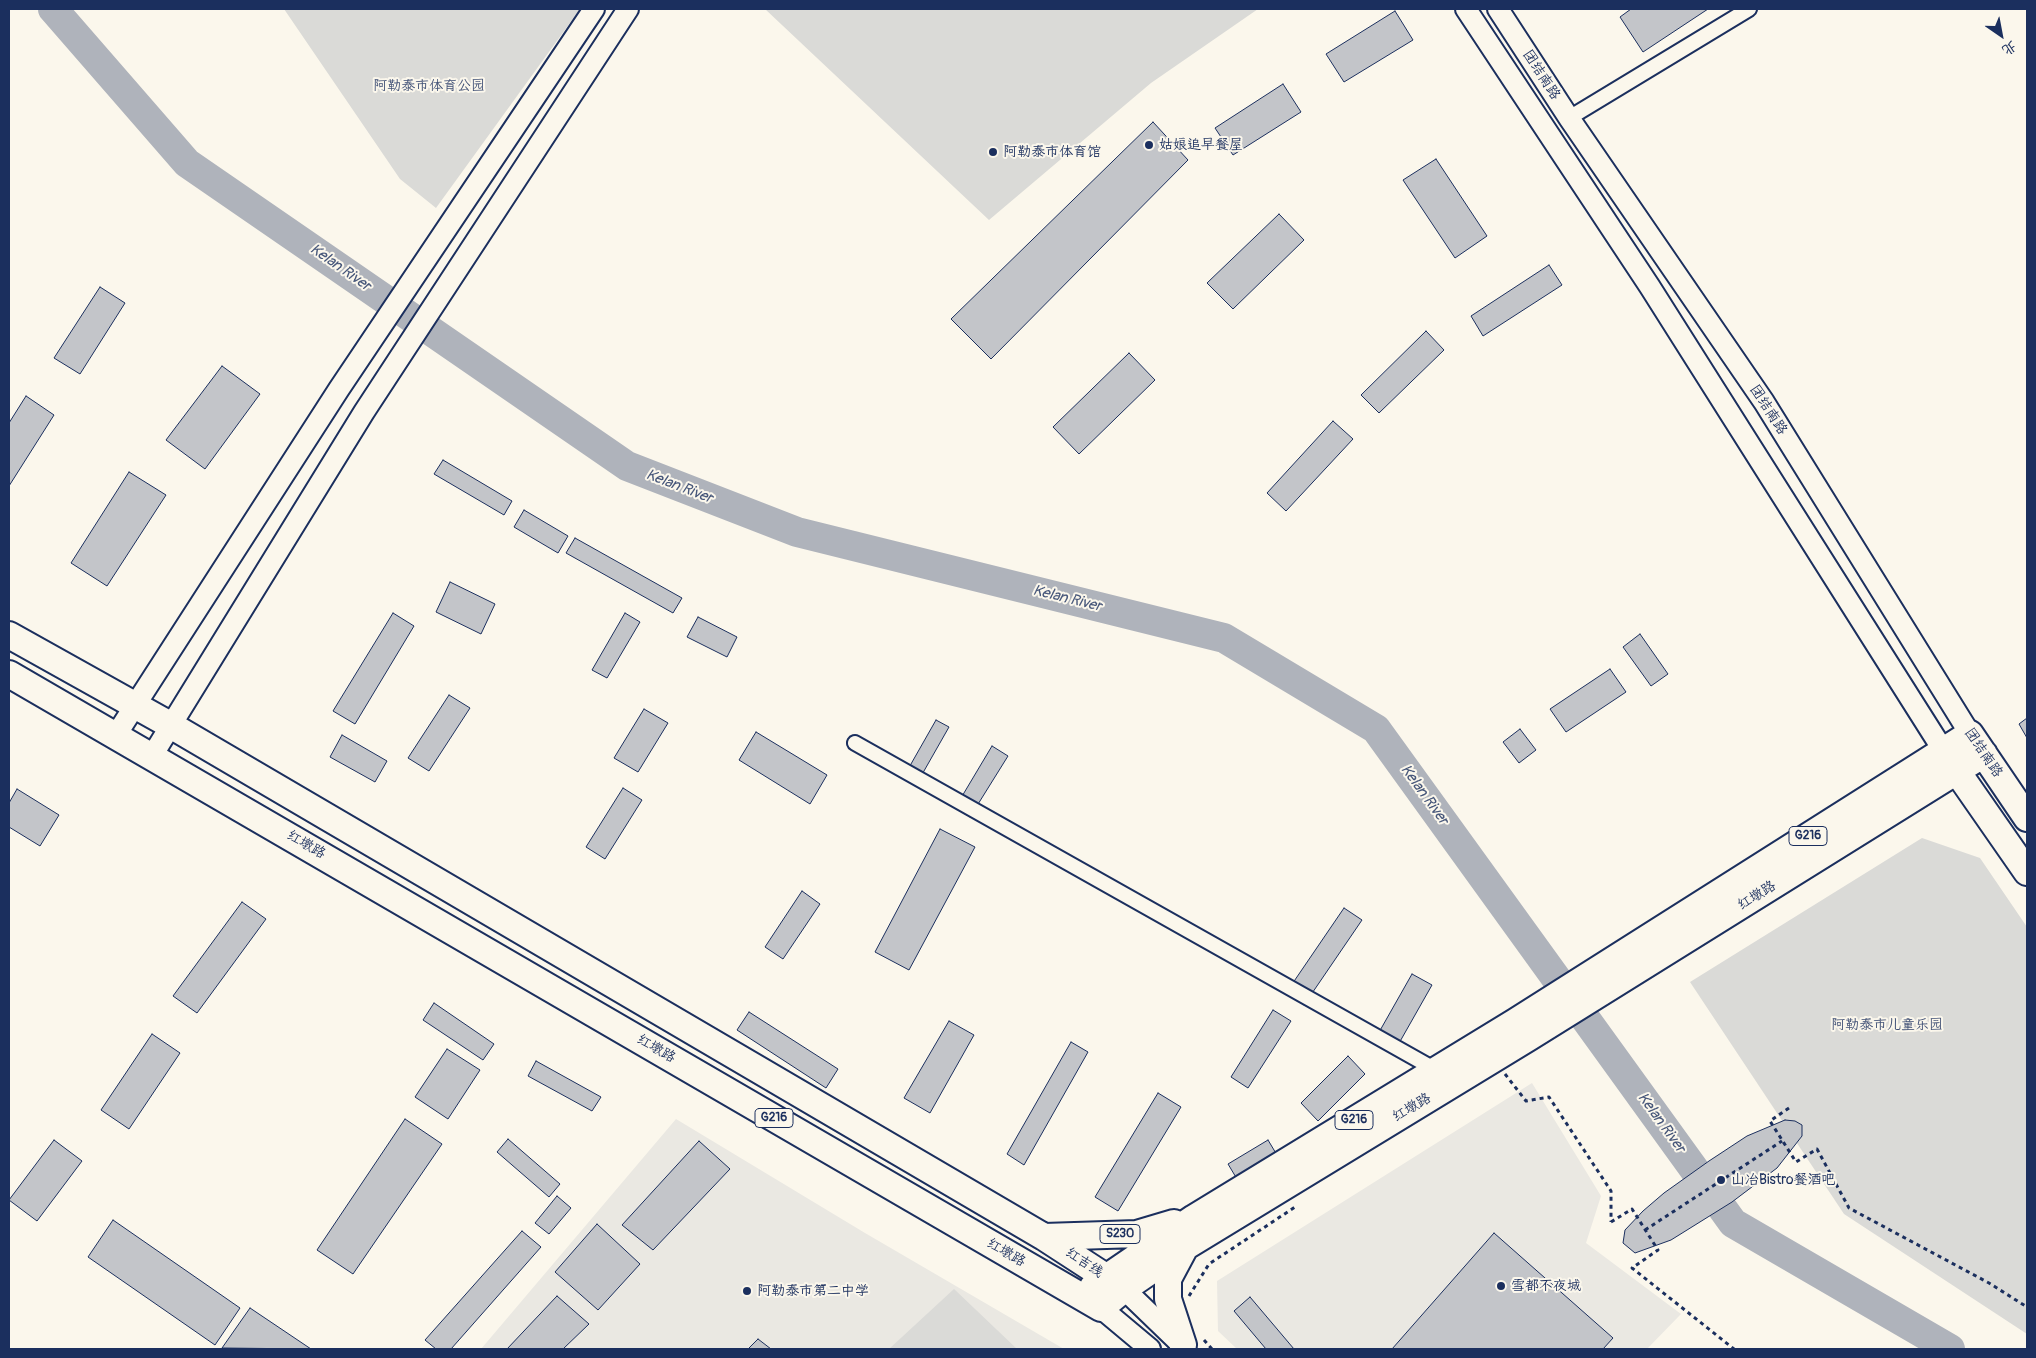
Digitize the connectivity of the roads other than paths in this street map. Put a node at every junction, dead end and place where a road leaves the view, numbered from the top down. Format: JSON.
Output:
{"nodes":[{"id":1,"x":594,"y":9,"type":"edge"},
{"id":2,"x":628,"y":9,"type":"edge"},
{"id":3,"x":1466,"y":9,"type":"edge"},
{"id":4,"x":1498,"y":9,"type":"edge"},
{"id":5,"x":1750,"y":9,"type":"edge"},
{"id":6,"x":1569,"y":118,"type":"junction"},
{"id":7,"x":9,"y":635,"type":"edge"},
{"id":8,"x":9,"y":674,"type":"edge"},
{"id":9,"x":135,"y":705,"type":"junction"},
{"id":10,"x":172,"y":726,"type":"junction"},
{"id":11,"x":116,"y":735,"type":"junction"},
{"id":12,"x":855,"y":743,"type":"dead end"},
{"id":13,"x":1977,"y":744,"type":"junction"},
{"id":14,"x":1943,"y":750,"type":"junction"},
{"id":15,"x":152,"y":756,"type":"junction"},
{"id":16,"x":1957,"y":772,"type":"junction"},
{"id":17,"x":2027,"y":818,"type":"edge"},
{"id":18,"x":2027,"y":872,"type":"edge"},
{"id":19,"x":1658,"y":945,"type":"junction"},
{"id":20,"x":1522,"y":1030,"type":"junction"},
{"id":21,"x":1436,"y":1070,"type":"junction"},
{"id":22,"x":1194,"y":1218,"type":"junction"},
{"id":23,"x":1044,"y":1236,"type":"junction"},
{"id":24,"x":1185,"y":1247,"type":"junction"},
{"id":25,"x":1115,"y":1284,"type":"junction"},
{"id":26,"x":1090,"y":1302,"type":"junction"},
{"id":27,"x":1190,"y":1343,"type":"edge"},
{"id":28,"x":1150,"y":1349,"type":"edge"}],
"edges":[{"from":1,"to":9,"type":"main road"},
{"from":2,"to":10,"type":"main road"},
{"from":3,"to":14,"type":"main road"},
{"from":4,"to":6,"type":"main road","name":"团结南路"},
{"from":5,"to":6,"type":"street"},
{"from":6,"to":13,"type":"main road","name":"团结南路"},
{"from":7,"to":9,"type":"highway","number":"G216"},
{"from":8,"to":11,"type":"highway","name":"红墩路","number":"G216"},
{"from":9,"to":10,"type":"highway","number":"G216"},
{"from":9,"to":11,"type":"main road"},
{"from":10,"to":15,"type":"main road"},
{"from":10,"to":23,"type":"highway","number":"G216"},
{"from":11,"to":15,"type":"highway","name":"红墩路","number":"G216"},
{"from":12,"to":21,"type":"street"},
{"from":13,"to":14,"type":"highway","name":"红墩路","number":"G216"},
{"from":13,"to":16,"type":"highway","name":"红墩路","number":"G216"},
{"from":13,"to":17,"type":"highway","name":"团结南路"},
{"from":14,"to":16,"type":"highway"},
{"from":14,"to":19,"type":"highway","name":"红墩路","number":"G216"},
{"from":15,"to":26,"type":"highway","name":"红墩路","number":"G216"},
{"from":16,"to":18,"type":"highway"},
{"from":16,"to":19,"type":"highway","name":"红墩路","number":"G216"},
{"from":19,"to":20,"type":"highway","name":"红墩路","number":"G216"},
{"from":20,"to":21,"type":"highway","name":"红墩路","number":"G216"},
{"from":20,"to":24,"type":"highway","name":"红墩路","number":"G216"},
{"from":21,"to":22,"type":"highway","name":"红墩路","number":"G216"},
{"from":22,"to":23,"type":"highway","number":"S230"},
{"from":22,"to":25,"type":"highway"},
{"from":23,"to":25,"type":"highway","name":"红吉线","number":"G216"},
{"from":24,"to":25,"type":"highway","name":"红墩路","number":"G216"},
{"from":24,"to":27,"type":"highway"},
{"from":25,"to":26,"type":"highway"},
{"from":25,"to":27,"type":"main road"},
{"from":26,"to":28,"type":"main road"}]}
